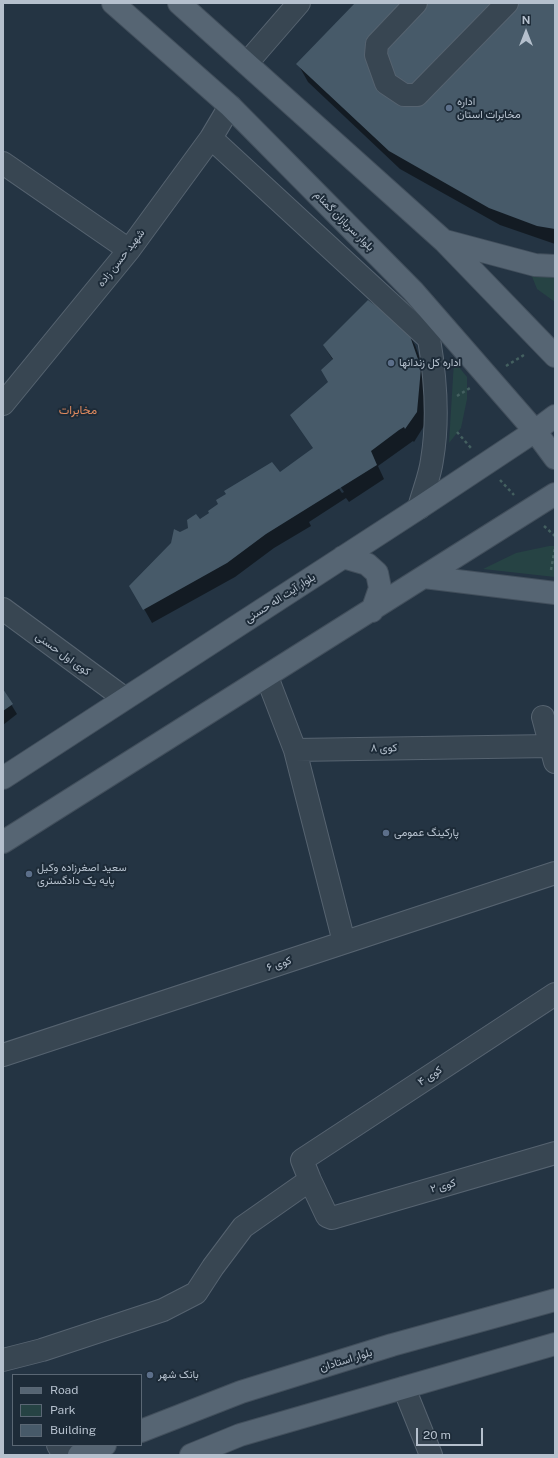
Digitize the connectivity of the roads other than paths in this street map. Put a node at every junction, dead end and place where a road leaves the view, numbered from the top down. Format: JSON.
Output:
{"nodes":[{"id":1,"x":113,"y":3,"type":"edge"},
{"id":2,"x":179,"y":3,"type":"edge"},
{"id":3,"x":299,"y":3,"type":"edge"},
{"id":4,"x":416,"y":3,"type":"edge"},
{"id":5,"x":507,"y":3,"type":"edge"},
{"id":6,"x":247,"y":63,"type":"junction"},
{"id":7,"x":230,"y":106,"type":"junction"},
{"id":8,"x":212,"y":138,"type":"junction"},
{"id":9,"x":3,"y":163,"type":"edge"},
{"id":10,"x":444,"y":241,"type":"junction"},
{"id":11,"x":129,"y":250,"type":"junction"},
{"id":12,"x":555,"y":266,"type":"edge"},
{"id":13,"x":413,"y":291,"type":"junction"},
{"id":14,"x":429,"y":340,"type":"junction"},
{"id":15,"x":555,"y":356,"type":"edge"},
{"id":16,"x":3,"y":404,"type":"edge"},
{"id":17,"x":555,"y":416,"type":"edge"},
{"id":18,"x":535,"y":432,"type":"junction"},
{"id":19,"x":555,"y":458,"type":"edge"},
{"id":20,"x":555,"y":494,"type":"edge"},
{"id":21,"x":419,"y":508,"type":"junction"},
{"id":22,"x":343,"y":557,"type":"junction"},
{"id":23,"x":424,"y":577,"type":"junction"},
{"id":24,"x":555,"y":593,"type":"edge"},
{"id":25,"x":3,"y":610,"type":"edge"},
{"id":26,"x":372,"y":611,"type":"junction"},
{"id":27,"x":267,"y":677,"type":"junction"},
{"id":28,"x":124,"y":698,"type":"junction"},
{"id":29,"x":543,"y":717,"type":"dead end"},
{"id":30,"x":295,"y":750,"type":"junction"},
{"id":31,"x":553,"y":754,"type":"edge"},
{"id":32,"x":3,"y":778,"type":"edge"},
{"id":33,"x":3,"y":842,"type":"edge"},
{"id":34,"x":555,"y":873,"type":"edge"},
{"id":35,"x":344,"y":942,"type":"junction"},
{"id":36,"x":555,"y":994,"type":"edge"},
{"id":37,"x":3,"y":1055,"type":"edge"},
{"id":38,"x":555,"y":1153,"type":"edge"},
{"id":39,"x":310,"y":1180,"type":"junction"},
{"id":40,"x":555,"y":1300,"type":"edge"},
{"id":41,"x":555,"y":1344,"type":"edge"},
{"id":42,"x":8,"y":1360,"type":"edge"},
{"id":43,"x":404,"y":1388,"type":"junction"},
{"id":44,"x":142,"y":1431,"type":"edge"},
{"id":45,"x":59,"y":1446,"type":"edge"},
{"id":46,"x":102,"y":1446,"type":"edge"},
{"id":47,"x":64,"y":1455,"type":"edge"},
{"id":48,"x":79,"y":1455,"type":"edge"},
{"id":49,"x":191,"y":1455,"type":"edge"},
{"id":50,"x":431,"y":1455,"type":"edge"}],
"edges":[{"from":1,"to":7,"type":"main road","name":"بلوار سربازان گمنام"},
{"from":2,"to":6,"type":"main road"},
{"from":3,"to":6,"type":"street"},
{"from":4,"to":5,"type":"street"},
{"from":6,"to":10,"type":"main road"},
{"from":7,"to":8,"type":"street","name":"شهید حسن زاده"},
{"from":7,"to":13,"type":"main road","name":"بلوار سربازان گمنام"},
{"from":8,"to":11,"type":"street","name":"شهید حسن زاده"},
{"from":8,"to":14,"type":"street"},
{"from":9,"to":11,"type":"street"},
{"from":10,"to":12,"type":"main road"},
{"from":10,"to":15,"type":"main road"},
{"from":11,"to":16,"type":"street","name":"شهید حسن زاده"},
{"from":13,"to":14,"type":"street"},
{"from":13,"to":18,"type":"main road","name":"بلوار سربازان گمنام"},
{"from":14,"to":21,"type":"street"},
{"from":17,"to":18,"type":"main road","name":"بلوار آیت اله حسنی"},
{"from":18,"to":19,"type":"main road","name":"بلوار سربازان گمنام"},
{"from":18,"to":21,"type":"main road","name":"بلوار آیت اله حسنی"},
{"from":20,"to":23,"type":"main road"},
{"from":21,"to":22,"type":"main road","name":"بلوار آیت اله حسنی"},
{"from":22,"to":26,"type":"main road"},
{"from":22,"to":28,"type":"main road","name":"بلوار آیت اله حسنی"},
{"from":23,"to":24,"type":"main road"},
{"from":23,"to":26,"type":"main road"},
{"from":25,"to":28,"type":"street","name":"کوی اول حسنی"},
{"from":26,"to":27,"type":"main road"},
{"from":27,"to":30,"type":"street"},
{"from":27,"to":33,"type":"main road"},
{"from":28,"to":32,"type":"main road","name":"بلوار آیت اله حسنی"},
{"from":29,"to":31,"type":"street"},
{"from":30,"to":31,"type":"street","name":"کوی ۸"},
{"from":30,"to":35,"type":"street"},
{"from":34,"to":35,"type":"street","name":"کوی ۶"},
{"from":35,"to":37,"type":"street","name":"کوی ۶"},
{"from":36,"to":39,"type":"street","name":"کوی ۴"},
{"from":38,"to":39,"type":"street","name":"کوی ۲"},
{"from":39,"to":42,"type":"street"},
{"from":40,"to":44,"type":"main road","name":"بلوار استادان"},
{"from":41,"to":43,"type":"main road"},
{"from":43,"to":49,"type":"main road"},
{"from":43,"to":50,"type":"street"},
{"from":45,"to":47,"type":"street"},
{"from":46,"to":48,"type":"main road"}]}
